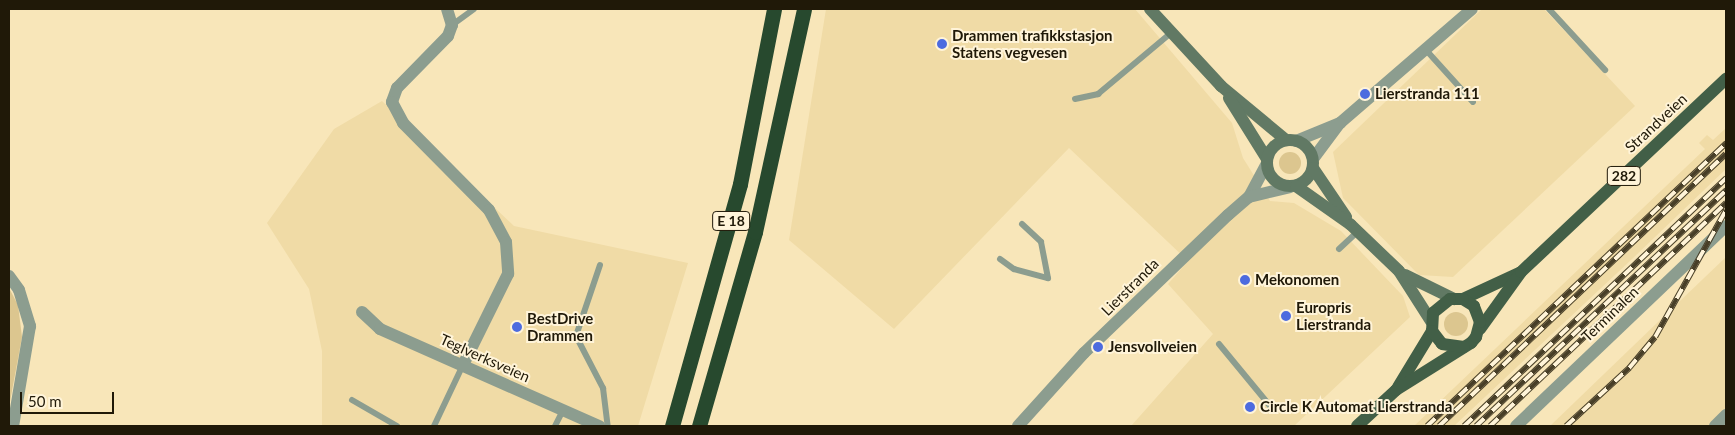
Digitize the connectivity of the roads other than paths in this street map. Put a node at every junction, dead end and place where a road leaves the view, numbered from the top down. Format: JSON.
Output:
{"nodes":[{"id":1,"x":447,"y":9,"type":"edge"},
{"id":2,"x":474,"y":9,"type":"edge"},
{"id":3,"x":774,"y":9,"type":"edge"},
{"id":4,"x":804,"y":9,"type":"edge"},
{"id":5,"x":1150,"y":9,"type":"edge"},
{"id":6,"x":1472,"y":9,"type":"edge"},
{"id":7,"x":1549,"y":9,"type":"edge"},
{"id":8,"x":452,"y":25,"type":"junction"},
{"id":9,"x":1171,"y":33,"type":"junction"},
{"id":10,"x":1426,"y":50,"type":"junction"},
{"id":11,"x":1605,"y":70,"type":"dead end"},
{"id":12,"x":1726,"y":78,"type":"edge"},
{"id":13,"x":1221,"y":86,"type":"junction"},
{"id":14,"x":1075,"y":99,"type":"dead end"},
{"id":15,"x":1473,"y":102,"type":"dead end"},
{"id":16,"x":1339,"y":124,"type":"junction"},
{"id":17,"x":1291,"y":140,"type":"junction"},
{"id":18,"x":1267,"y":162,"type":"junction"},
{"id":19,"x":1313,"y":163,"type":"junction"},
{"id":20,"x":1293,"y":186,"type":"junction"},
{"id":21,"x":1249,"y":197,"type":"junction"},
{"id":22,"x":1022,"y":224,"type":"dead end"},
{"id":23,"x":1726,"y":226,"type":"edge"},
{"id":24,"x":1354,"y":228,"type":"junction"},
{"id":25,"x":1339,"y":249,"type":"dead end"},
{"id":26,"x":1000,"y":259,"type":"dead end"},
{"id":27,"x":600,"y":265,"type":"dead end"},
{"id":28,"x":1399,"y":272,"type":"junction"},
{"id":29,"x":1521,"y":272,"type":"junction"},
{"id":30,"x":9,"y":276,"type":"edge"},
{"id":31,"x":1459,"y":299,"type":"junction"},
{"id":32,"x":362,"y":312,"type":"dead end"},
{"id":33,"x":1431,"y":326,"type":"junction"},
{"id":34,"x":1480,"y":329,"type":"junction"},
{"id":35,"x":1219,"y":344,"type":"dead end"},
{"id":36,"x":1464,"y":347,"type":"junction"},
{"id":37,"x":463,"y":365,"type":"junction"},
{"id":38,"x":1396,"y":390,"type":"junction"},
{"id":39,"x":352,"y":400,"type":"dead end"},
{"id":40,"x":1271,"y":407,"type":"dead end"},
{"id":41,"x":563,"y":410,"type":"junction"},
{"id":42,"x":1726,"y":415,"type":"edge"},
{"id":43,"x":13,"y":426,"type":"edge"},
{"id":44,"x":397,"y":426,"type":"edge"},
{"id":45,"x":434,"y":426,"type":"edge"},
{"id":46,"x":555,"y":426,"type":"edge"},
{"id":47,"x":600,"y":426,"type":"edge"},
{"id":48,"x":608,"y":426,"type":"edge"},
{"id":49,"x":672,"y":426,"type":"edge"},
{"id":50,"x":699,"y":426,"type":"edge"},
{"id":51,"x":1018,"y":426,"type":"edge"},
{"id":52,"x":1357,"y":426,"type":"edge"},
{"id":53,"x":1516,"y":426,"type":"edge"},
{"id":54,"x":1715,"y":426,"type":"edge"}],
"edges":[{"from":1,"to":8,"type":"street"},
{"from":2,"to":8,"type":"lane"},
{"from":3,"to":49,"type":"highway","number":"E 18"},
{"from":4,"to":50,"type":"highway","number":"E 18"},
{"from":5,"to":9,"type":"street"},
{"from":6,"to":10,"type":"street"},
{"from":7,"to":11,"type":"lane"},
{"from":8,"to":37,"type":"street"},
{"from":9,"to":13,"type":"street"},
{"from":9,"to":14,"type":"lane"},
{"from":10,"to":15,"type":"lane"},
{"from":10,"to":16,"type":"street"},
{"from":12,"to":29,"type":"main road","name":"Strandveien","number":"282"},
{"from":13,"to":17,"type":"street"},
{"from":13,"to":18,"type":"street"},
{"from":16,"to":17,"type":"street"},
{"from":16,"to":19,"type":"street"},
{"from":17,"to":18,"type":"street"},
{"from":17,"to":19,"type":"street"},
{"from":18,"to":20,"type":"street"},
{"from":18,"to":21,"type":"street","name":"Lierstranda"},
{"from":19,"to":20,"type":"street"},
{"from":19,"to":24,"type":"street"},
{"from":20,"to":21,"type":"street","name":"Lierstranda"},
{"from":20,"to":24,"type":"street"},
{"from":21,"to":51,"type":"street","name":"Lierstranda"},
{"from":22,"to":26,"type":"lane"},
{"from":23,"to":53,"type":"street","name":"Terminalen"},
{"from":24,"to":25,"type":"lane"},
{"from":24,"to":28,"type":"street"},
{"from":27,"to":48,"type":"lane"},
{"from":28,"to":31,"type":"street"},
{"from":28,"to":33,"type":"street"},
{"from":29,"to":31,"type":"main road","name":"Strandveien","number":"282"},
{"from":29,"to":34,"type":"main road","name":"Strandveien","number":"282"},
{"from":30,"to":43,"type":"street"},
{"from":31,"to":33,"type":"main road","number":"282"},
{"from":31,"to":34,"type":"main road"},
{"from":32,"to":37,"type":"street","name":"Teglverksveien"},
{"from":33,"to":36,"type":"main road"},
{"from":33,"to":38,"type":"main road","number":"282"},
{"from":34,"to":36,"type":"main road","number":"282"},
{"from":35,"to":40,"type":"lane"},
{"from":36,"to":38,"type":"main road","number":"282"},
{"from":37,"to":41,"type":"street","name":"Teglverksveien"},
{"from":37,"to":45,"type":"lane"},
{"from":38,"to":52,"type":"main road","number":"282"},
{"from":39,"to":44,"type":"lane"},
{"from":41,"to":46,"type":"lane"},
{"from":41,"to":47,"type":"street","name":"Teglverksveien"},
{"from":42,"to":54,"type":"street"}]}
